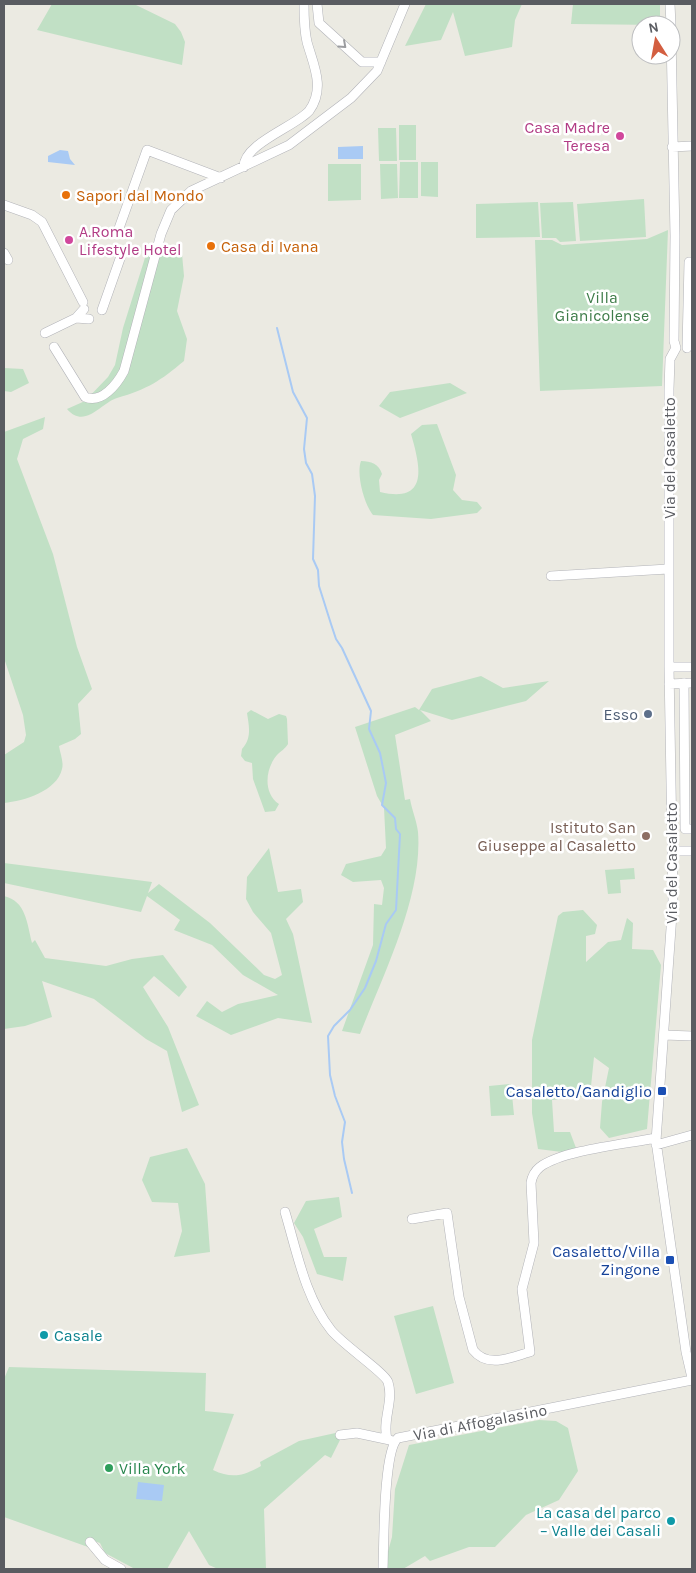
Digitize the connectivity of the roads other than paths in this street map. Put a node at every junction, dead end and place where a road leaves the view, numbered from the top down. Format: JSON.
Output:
{"nodes":[{"id":1,"x":304,"y":4,"type":"edge"},
{"id":2,"x":405,"y":4,"type":"edge"},
{"id":3,"x":317,"y":7,"type":"edge"},
{"id":4,"x":381,"y":62,"type":"junction"},
{"id":5,"x":671,"y":65,"type":"edge"},
{"id":6,"x":692,"y":146,"type":"edge"},
{"id":7,"x":672,"y":147,"type":"junction"},
{"id":8,"x":244,"y":167,"type":"junction"},
{"id":9,"x":221,"y":178,"type":"junction"},
{"id":10,"x":4,"y":205,"type":"edge"},
{"id":11,"x":118,"y":230,"type":"dead end"},
{"id":12,"x":121,"y":256,"type":"dead end"},
{"id":13,"x":675,"y":262,"type":"junction"},
{"id":14,"x":691,"y":262,"type":"edge"},
{"id":15,"x":102,"y":310,"type":"dead end"},
{"id":16,"x":76,"y":318,"type":"junction"},
{"id":17,"x":89,"y":319,"type":"dead end"},
{"id":18,"x":45,"y":333,"type":"dead end"},
{"id":19,"x":54,"y":347,"type":"dead end"},
{"id":20,"x":676,"y":348,"type":"junction"},
{"id":21,"x":690,"y":348,"type":"edge"},
{"id":22,"x":668,"y":569,"type":"junction"},
{"id":23,"x":551,"y":576,"type":"dead end"},
{"id":24,"x":669,"y":667,"type":"junction"},
{"id":25,"x":692,"y":667,"type":"edge"},
{"id":26,"x":688,"y":683,"type":"edge"},
{"id":27,"x":669,"y":684,"type":"junction"},
{"id":28,"x":692,"y":829,"type":"edge"},
{"id":29,"x":672,"y":851,"type":"junction"},
{"id":30,"x":692,"y":852,"type":"edge"},
{"id":31,"x":664,"y":1035,"type":"junction"},
{"id":32,"x":692,"y":1036,"type":"edge"},
{"id":33,"x":692,"y":1135,"type":"edge"},
{"id":34,"x":656,"y":1141,"type":"junction"},
{"id":35,"x":285,"y":1212,"type":"dead end"},
{"id":36,"x":412,"y":1219,"type":"dead end"},
{"id":37,"x":692,"y":1379,"type":"edge"},
{"id":38,"x":340,"y":1435,"type":"dead end"},
{"id":39,"x":391,"y":1440,"type":"junction"},
{"id":40,"x":90,"y":1542,"type":"dead end"},
{"id":41,"x":121,"y":1569,"type":"edge"},
{"id":42,"x":382,"y":1569,"type":"edge"}],
"edges":[{"from":1,"to":8,"type":"street"},
{"from":2,"to":4,"type":"street"},
{"from":3,"to":4,"type":"street","one_way":true},
{"from":4,"to":8,"type":"street"},
{"from":5,"to":7,"type":"street"},
{"from":6,"to":7,"type":"street"},
{"from":7,"to":13,"type":"street"},
{"from":8,"to":9,"type":"street"},
{"from":9,"to":11,"type":"street"},
{"from":9,"to":19,"type":"street"},
{"from":10,"to":16,"type":"street"},
{"from":12,"to":15,"type":"street"},
{"from":13,"to":14,"type":"street"},
{"from":13,"to":20,"type":"street"},
{"from":14,"to":21,"type":"street"},
{"from":16,"to":17,"type":"street"},
{"from":16,"to":18,"type":"street"},
{"from":20,"to":21,"type":"street"},
{"from":20,"to":22,"type":"street","name":"Via del Casaletto"},
{"from":22,"to":23,"type":"street"},
{"from":22,"to":24,"type":"street","name":"Via del Casaletto"},
{"from":24,"to":25,"type":"street"},
{"from":24,"to":27,"type":"street","name":"Via del Casaletto"},
{"from":26,"to":27,"type":"street"},
{"from":26,"to":28,"type":"street"},
{"from":27,"to":29,"type":"street","name":"Via del Casaletto"},
{"from":29,"to":30,"type":"street"},
{"from":29,"to":31,"type":"street","name":"Via del Casaletto"},
{"from":31,"to":32,"type":"street"},
{"from":31,"to":34,"type":"street","name":"Via del Casaletto"},
{"from":33,"to":34,"type":"street"},
{"from":34,"to":36,"type":"street"},
{"from":34,"to":37,"type":"street","name":"Via del Casaletto"},
{"from":35,"to":39,"type":"street"},
{"from":37,"to":39,"type":"street","name":"Via di Affogalasino"},
{"from":38,"to":39,"type":"street"},
{"from":39,"to":42,"type":"street","name":"Via di Affogalasino"},
{"from":40,"to":41,"type":"street"}]}
